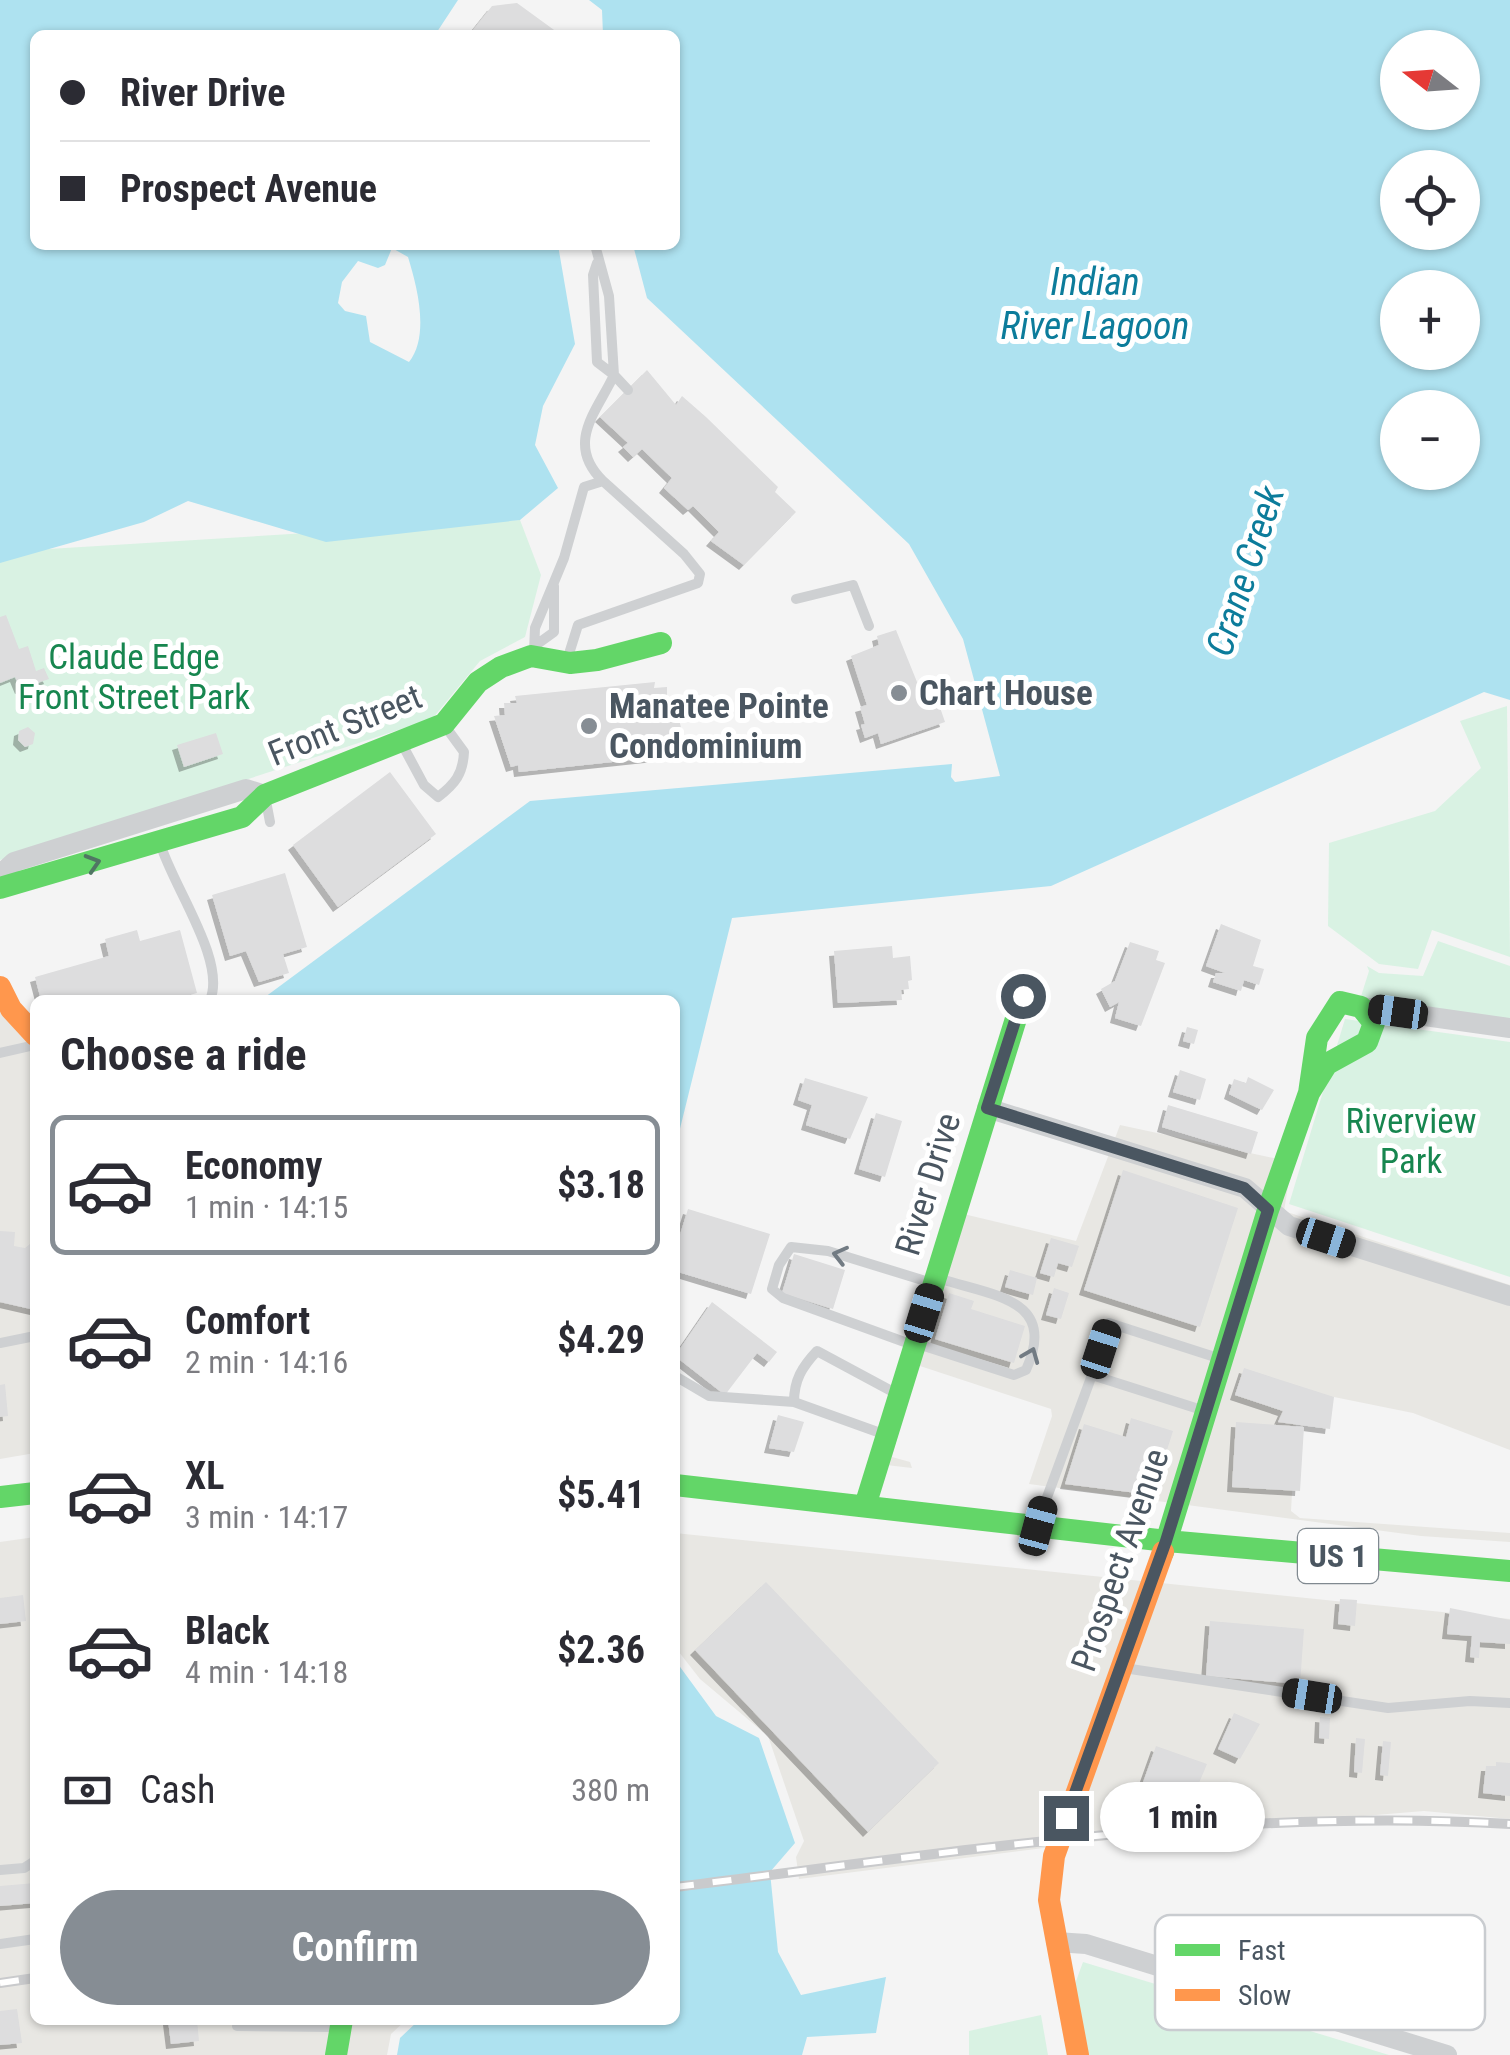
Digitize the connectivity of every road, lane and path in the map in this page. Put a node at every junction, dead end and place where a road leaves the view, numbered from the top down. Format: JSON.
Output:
{"nodes":[{"id":1,"x":596,"y":250,"type":"edge"},
{"id":2,"x":597,"y":263,"type":"junction"},
{"id":3,"x":614,"y":375,"type":"junction"},
{"id":4,"x":628,"y":390,"type":"dead end"},
{"id":5,"x":587,"y":454,"type":"junction"},
{"id":6,"x":603,"y":481,"type":"junction"},
{"id":7,"x":584,"y":487,"type":"junction"},
{"id":8,"x":554,"y":585,"type":"junction"},
{"id":9,"x":796,"y":599,"type":"dead end"},
{"id":10,"x":869,"y":626,"type":"dead end"},
{"id":11,"x":662,"y":644,"type":"dead end"},
{"id":12,"x":534,"y":651,"type":"junction"},
{"id":13,"x":566,"y":663,"type":"junction"},
{"id":14,"x":444,"y":724,"type":"junction"},
{"id":15,"x":402,"y":743,"type":"junction"},
{"id":16,"x":265,"y":795,"type":"junction"},
{"id":17,"x":157,"y":818,"type":"junction"},
{"id":18,"x":270,"y":822,"type":"dead end"},
{"id":19,"x":162,"y":842,"type":"junction"},
{"id":20,"x":0,"y":875,"type":"edge"},
{"id":21,"x":0,"y":888,"type":"edge"},
{"id":22,"x":0,"y":987,"type":"edge"},
{"id":23,"x":212,"y":995,"type":"edge"},
{"id":24,"x":1023,"y":996,"type":"dead end"},
{"id":25,"x":1361,"y":1007,"type":"junction"},
{"id":26,"x":1510,"y":1028,"type":"edge"},
{"id":27,"x":30,"y":1030,"type":"edge"},
{"id":28,"x":30,"y":1045,"type":"edge"},
{"id":29,"x":0,"y":1053,"type":"edge"},
{"id":30,"x":1309,"y":1093,"type":"junction"},
{"id":31,"x":987,"y":1108,"type":"junction"},
{"id":32,"x":1268,"y":1210,"type":"junction"},
{"id":33,"x":934,"y":1280,"type":"junction"},
{"id":34,"x":1510,"y":1296,"type":"edge"},
{"id":35,"x":30,"y":1337,"type":"edge"},
{"id":36,"x":0,"y":1342,"type":"edge"},
{"id":37,"x":915,"y":1344,"type":"junction"},
{"id":38,"x":1222,"y":1360,"type":"junction"},
{"id":39,"x":1092,"y":1375,"type":"junction"},
{"id":40,"x":680,"y":1379,"type":"edge"},
{"id":41,"x":899,"y":1395,"type":"junction"},
{"id":42,"x":794,"y":1402,"type":"junction"},
{"id":43,"x":1206,"y":1412,"type":"junction"},
{"id":44,"x":886,"y":1436,"type":"junction"},
{"id":45,"x":680,"y":1486,"type":"edge"},
{"id":46,"x":30,"y":1494,"type":"edge"},
{"id":47,"x":0,"y":1497,"type":"edge"},
{"id":48,"x":865,"y":1506,"type":"junction"},
{"id":49,"x":1038,"y":1526,"type":"junction"},
{"id":50,"x":1166,"y":1541,"type":"junction"},
{"id":51,"x":1510,"y":1571,"type":"edge"},
{"id":52,"x":1121,"y":1668,"type":"junction"},
{"id":53,"x":1510,"y":1703,"type":"edge"},
{"id":54,"x":30,"y":1864,"type":"edge"},
{"id":55,"x":0,"y":1870,"type":"edge"},
{"id":56,"x":30,"y":1940,"type":"edge"},
{"id":57,"x":1056,"y":1942,"type":"junction"},
{"id":58,"x":0,"y":1944,"type":"edge"},
{"id":59,"x":1155,"y":1965,"type":"edge"},
{"id":60,"x":290,"y":2025,"type":"edge"},
{"id":61,"x":342,"y":2025,"type":"edge"},
{"id":62,"x":237,"y":2026,"type":"dead end"},
{"id":63,"x":1366,"y":2030,"type":"edge"},
{"id":64,"x":336,"y":2055,"type":"edge"},
{"id":65,"x":1078,"y":2055,"type":"edge"},
{"id":66,"x":1447,"y":2055,"type":"edge"}],
"edges":[{"from":1,"to":2,"type":"lane"},
{"from":2,"to":3,"type":"lane"},
{"from":2,"to":3,"type":"lane"},
{"from":3,"to":4,"type":"lane"},
{"from":3,"to":5,"type":"lane"},
{"from":5,"to":6,"type":"lane"},
{"from":5,"to":7,"type":"lane"},
{"from":6,"to":7,"type":"lane"},
{"from":6,"to":13,"type":"lane"},
{"from":7,"to":8,"type":"lane"},
{"from":8,"to":12,"type":"lane"},
{"from":8,"to":12,"type":"lane"},
{"from":9,"to":10,"type":"lane"},
{"from":11,"to":13,"type":"street"},
{"from":12,"to":13,"type":"street"},
{"from":12,"to":14,"type":"street","name":"Front Street"},
{"from":14,"to":15,"type":"street","name":"Front Street"},
{"from":14,"to":15,"type":"lane"},
{"from":15,"to":16,"type":"street","name":"Front Street"},
{"from":16,"to":17,"type":"street","name":"Front Street"},
{"from":16,"to":18,"type":"lane"},
{"from":16,"to":19,"type":"street","name":"Front Street"},
{"from":17,"to":19,"type":"lane"},
{"from":17,"to":20,"type":"street","name":"Front Street"},
{"from":21,"to":19,"type":"street","name":"Front Street","one_way":true},
{"from":19,"to":23,"type":"lane"},
{"from":22,"to":27,"type":"street"},
{"from":24,"to":31,"type":"street","name":"River Drive"},
{"from":25,"to":26,"type":"street"},
{"from":25,"to":30,"type":"street","name":"Prospect Avenue"},
{"from":25,"to":30,"type":"street","name":"Prospect Avenue"},
{"from":28,"to":29,"type":"lane"},
{"from":30,"to":32,"type":"street","name":"Prospect Avenue"},
{"from":31,"to":32,"type":"street"},
{"from":31,"to":33,"type":"street","name":"River Drive"},
{"from":32,"to":34,"type":"street"},
{"from":32,"to":38,"type":"street","name":"Prospect Avenue"},
{"from":33,"to":37,"type":"street","name":"River Drive"},
{"from":37,"to":33,"type":"lane","one_way":true},
{"from":33,"to":37,"type":"lane","one_way":true},
{"from":35,"to":36,"type":"lane"},
{"from":37,"to":41,"type":"street","name":"River Drive"},
{"from":38,"to":39,"type":"lane"},
{"from":38,"to":43,"type":"street","name":"Prospect Avenue"},
{"from":39,"to":43,"type":"lane"},
{"from":39,"to":49,"type":"lane"},
{"from":40,"to":42,"type":"lane"},
{"from":41,"to":42,"type":"lane"},
{"from":41,"to":44,"type":"street","name":"River Drive"},
{"from":42,"to":44,"type":"lane"},
{"from":43,"to":50,"type":"street","name":"Prospect Avenue"},
{"from":44,"to":48,"type":"street","name":"River Drive"},
{"from":45,"to":48,"type":"street","number":"US 1"},
{"from":46,"to":47,"type":"street"},
{"from":48,"to":49,"type":"street","number":"US 1"},
{"from":49,"to":50,"type":"street","number":"US 1"},
{"from":50,"to":51,"type":"street","number":"US 1"},
{"from":50,"to":52,"type":"street","name":"Prospect Avenue"},
{"from":52,"to":53,"type":"lane"},
{"from":52,"to":57,"type":"street","name":"Prospect Avenue"},
{"from":54,"to":55,"type":"lane"},
{"from":56,"to":58,"type":"lane"},
{"from":57,"to":59,"type":"street"},
{"from":57,"to":65,"type":"street","name":"Prospect Avenue"},
{"from":60,"to":62,"type":"lane"},
{"from":61,"to":64,"type":"street"},
{"from":63,"to":66,"type":"street"}]}
